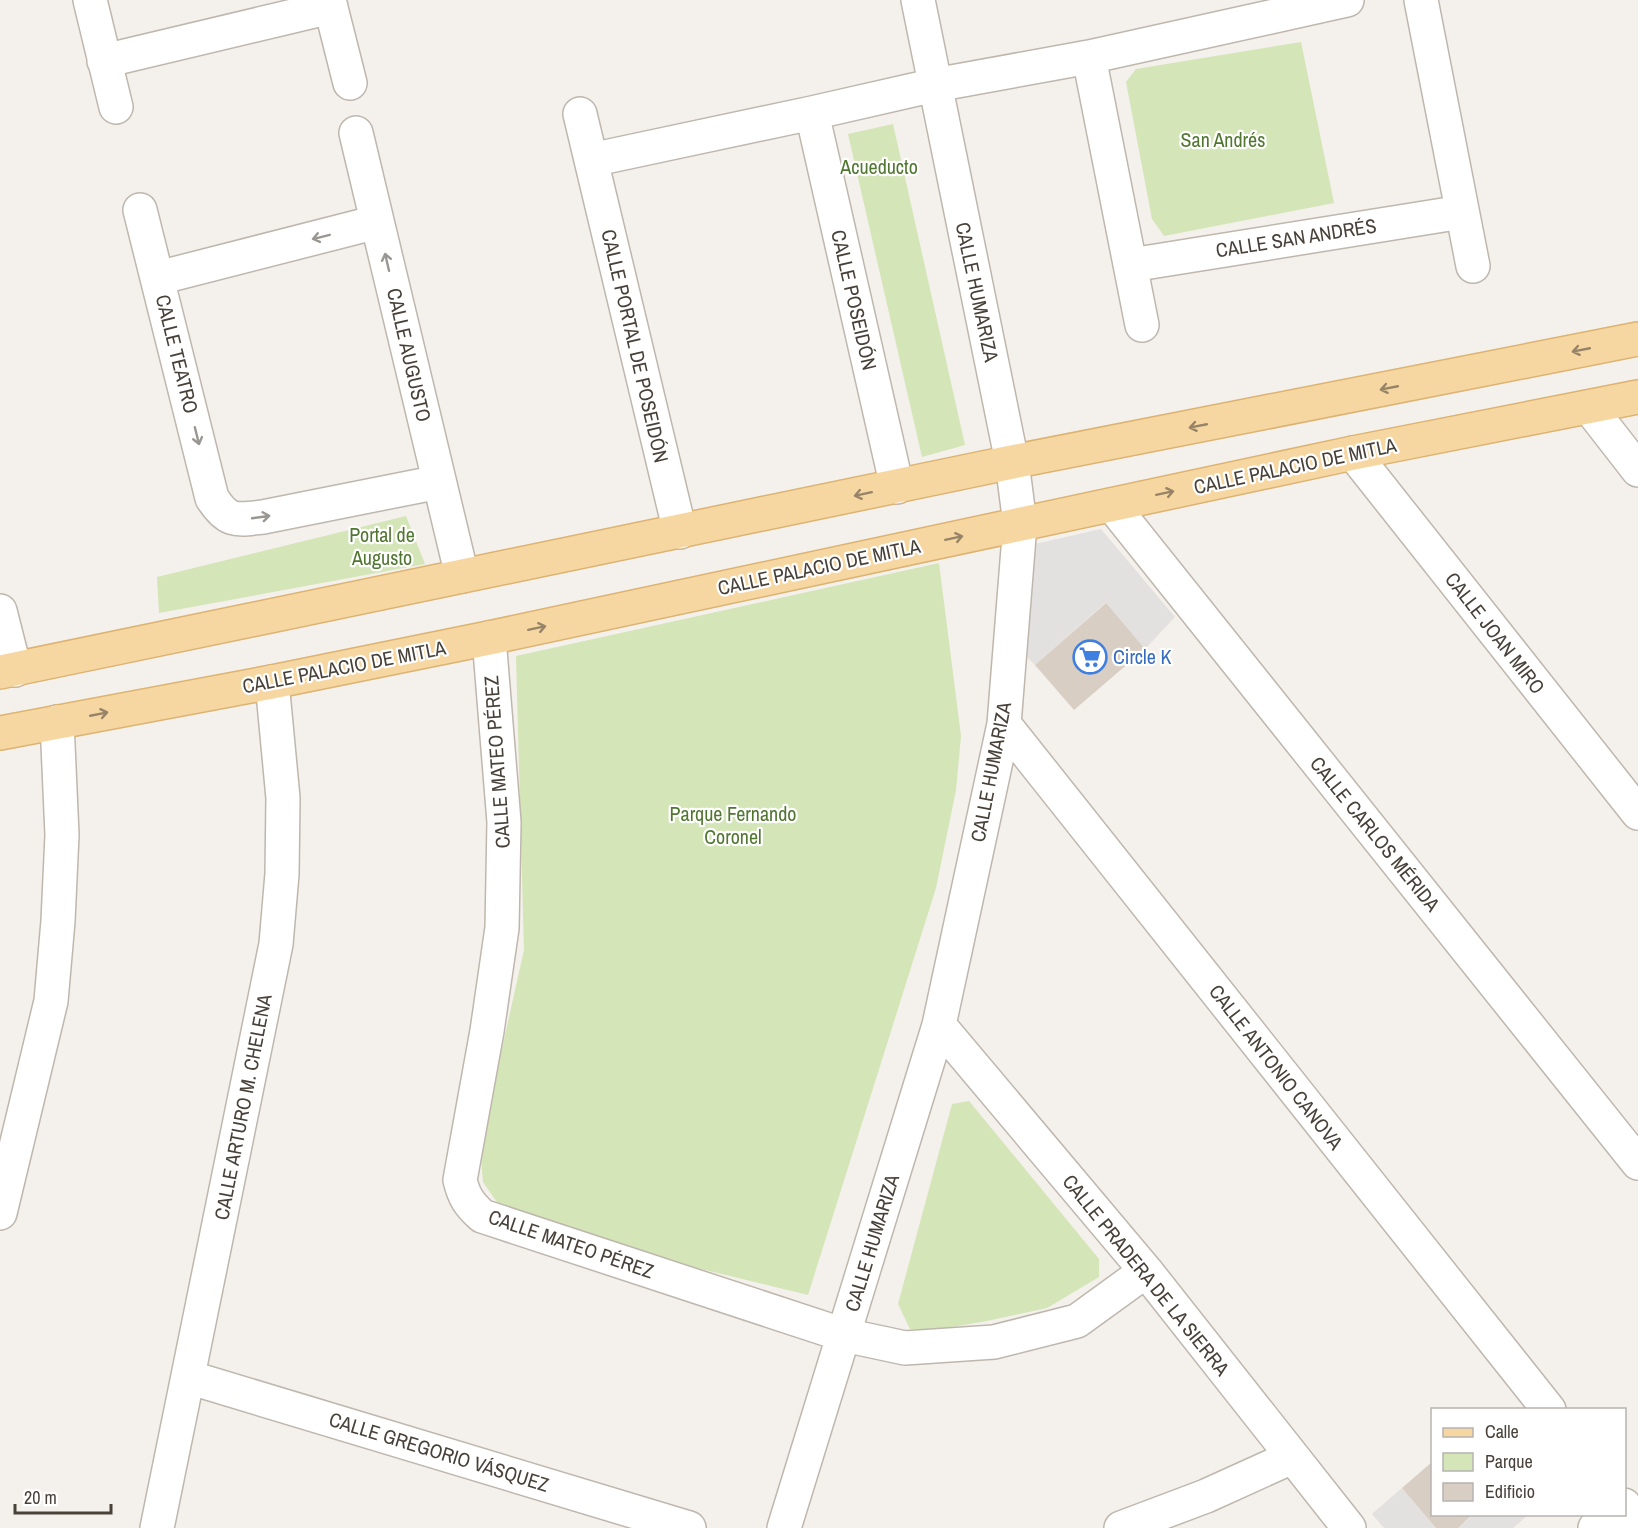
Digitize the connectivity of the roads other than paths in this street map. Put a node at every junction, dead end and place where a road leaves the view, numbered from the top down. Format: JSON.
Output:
{"nodes":[{"id":1,"x":90,"y":0,"type":"edge"},
{"id":2,"x":918,"y":0,"type":"edge"},
{"id":3,"x":1347,"y":0,"type":"edge"},
{"id":4,"x":1421,"y":0,"type":"edge"},
{"id":5,"x":330,"y":4,"type":"edge"},
{"id":6,"x":1089,"y":57,"type":"junction"},
{"id":7,"x":104,"y":61,"type":"junction"},
{"id":8,"x":350,"y":84,"type":"dead end"},
{"id":9,"x":934,"y":85,"type":"junction"},
{"id":10,"x":116,"y":107,"type":"dead end"},
{"id":11,"x":812,"y":113,"type":"junction"},
{"id":12,"x":580,"y":114,"type":"dead end"},
{"id":13,"x":356,"y":133,"type":"dead end"},
{"id":14,"x":591,"y":160,"type":"junction"},
{"id":15,"x":140,"y":210,"type":"dead end"},
{"id":16,"x":1462,"y":212,"type":"junction"},
{"id":17,"x":377,"y":222,"type":"junction"},
{"id":18,"x":1131,"y":265,"type":"junction"},
{"id":19,"x":1473,"y":266,"type":"dead end"},
{"id":20,"x":158,"y":278,"type":"junction"},
{"id":21,"x":1142,"y":325,"type":"dead end"},
{"id":22,"x":1638,"y":339,"type":"edge"},
{"id":23,"x":1638,"y":397,"type":"edge"},
{"id":24,"x":1589,"y":406,"type":"junction"},
{"id":25,"x":1353,"y":453,"type":"junction"},
{"id":26,"x":1012,"y":462,"type":"junction"},
{"id":27,"x":1638,"y":470,"type":"edge"},
{"id":28,"x":440,"y":482,"type":"junction"},
{"id":29,"x":897,"y":487,"type":"junction"},
{"id":30,"x":1112,"y":504,"type":"junction"},
{"id":31,"x":1020,"y":524,"type":"junction"},
{"id":32,"x":680,"y":532,"type":"junction"},
{"id":33,"x":462,"y":576,"type":"junction"},
{"id":34,"x":0,"y":610,"type":"edge"},
{"id":35,"x":489,"y":638,"type":"junction"},
{"id":36,"x":7,"y":671,"type":"edge"},
{"id":37,"x":272,"y":682,"type":"junction"},
{"id":38,"x":57,"y":722,"type":"junction"},
{"id":39,"x":1004,"y":724,"type":"junction"},
{"id":40,"x":0,"y":733,"type":"edge"},
{"id":41,"x":1638,"y":813,"type":"edge"},
{"id":42,"x":939,"y":1025,"type":"junction"},
{"id":43,"x":1638,"y":1163,"type":"edge"},
{"id":44,"x":0,"y":1213,"type":"edge"},
{"id":45,"x":1146,"y":1271,"type":"junction"},
{"id":46,"x":844,"y":1335,"type":"junction"},
{"id":47,"x":188,"y":1377,"type":"junction"},
{"id":48,"x":1547,"y":1408,"type":"edge"},
{"id":49,"x":1292,"y":1457,"type":"junction"},
{"id":50,"x":1626,"y":1508,"type":"edge"},
{"id":51,"x":1611,"y":1516,"type":"edge"},
{"id":52,"x":1638,"y":1523,"type":"edge"},
{"id":53,"x":157,"y":1528,"type":"edge"},
{"id":54,"x":689,"y":1528,"type":"edge"},
{"id":55,"x":784,"y":1528,"type":"edge"},
{"id":56,"x":1121,"y":1528,"type":"edge"},
{"id":57,"x":1349,"y":1528,"type":"edge"},
{"id":58,"x":1594,"y":1528,"type":"edge"}],
"edges":[{"from":1,"to":7,"type":"street"},
{"from":2,"to":9,"type":"street","name":"CALLE HUMARIZA"},
{"from":3,"to":6,"type":"street"},
{"from":4,"to":16,"type":"street"},
{"from":5,"to":7,"type":"street"},
{"from":5,"to":8,"type":"street"},
{"from":6,"to":9,"type":"street"},
{"from":6,"to":18,"type":"street"},
{"from":7,"to":10,"type":"street"},
{"from":9,"to":11,"type":"street"},
{"from":9,"to":26,"type":"street","name":"CALLE HUMARIZA"},
{"from":11,"to":14,"type":"street"},
{"from":11,"to":29,"type":"street","name":"CALLE POSEIDÓN"},
{"from":12,"to":14,"type":"street","name":"CALLE PORTAL DE POSEIDÓN"},
{"from":13,"to":17,"type":"street","name":"CALLE AUGUSTO"},
{"from":14,"to":32,"type":"street","name":"CALLE PORTAL DE POSEIDÓN"},
{"from":15,"to":20,"type":"street","name":"CALLE TEATRO"},
{"from":16,"to":18,"type":"street","name":"CALLE SAN ANDRÉS"},
{"from":16,"to":19,"type":"street"},
{"from":17,"to":20,"type":"street","one_way":true},
{"from":28,"to":17,"type":"street","name":"CALLE AUGUSTO","one_way":true},
{"from":18,"to":21,"type":"street"},
{"from":20,"to":28,"type":"street","name":"CALLE TEATRO","one_way":true},
{"from":22,"to":26,"type":"main road","one_way":true},
{"from":23,"to":24,"type":"main road","name":"CALLE PALACIO DE MITLA"},
{"from":24,"to":25,"type":"main road","name":"CALLE PALACIO DE MITLA"},
{"from":24,"to":27,"type":"street"},
{"from":30,"to":25,"type":"main road","name":"CALLE PALACIO DE MITLA","one_way":true},
{"from":25,"to":41,"type":"street","name":"CALLE JOAN MIRO"},
{"from":26,"to":29,"type":"main road"},
{"from":26,"to":31,"type":"street","name":"CALLE HUMARIZA"},
{"from":28,"to":33,"type":"street","name":"CALLE AUGUSTO"},
{"from":29,"to":32,"type":"main road","one_way":true},
{"from":30,"to":31,"type":"main road","name":"CALLE PALACIO DE MITLA"},
{"from":30,"to":43,"type":"street","name":"CALLE CARLOS MÉRIDA"},
{"from":35,"to":31,"type":"main road","name":"CALLE PALACIO DE MITLA","one_way":true},
{"from":31,"to":39,"type":"street","name":"CALLE HUMARIZA"},
{"from":32,"to":33,"type":"main road"},
{"from":33,"to":36,"type":"main road"},
{"from":34,"to":36,"type":"street"},
{"from":35,"to":37,"type":"main road","name":"CALLE PALACIO DE MITLA"},
{"from":35,"to":46,"type":"street","name":"CALLE MATEO PÉREZ"},
{"from":38,"to":37,"type":"main road","name":"CALLE PALACIO DE MITLA","one_way":true},
{"from":37,"to":47,"type":"street","name":"CALLE ARTURO M. CHELENA"},
{"from":38,"to":40,"type":"main road","name":"CALLE PALACIO DE MITLA"},
{"from":38,"to":44,"type":"street"},
{"from":39,"to":42,"type":"street","name":"CALLE HUMARIZA"},
{"from":39,"to":48,"type":"street","name":"CALLE ANTONIO CANOVA"},
{"from":42,"to":45,"type":"street","name":"CALLE PRADERA DE LA SIERRA"},
{"from":42,"to":46,"type":"street","name":"CALLE HUMARIZA"},
{"from":45,"to":46,"type":"street","name":"CALLE MATEO PÉREZ"},
{"from":45,"to":49,"type":"street","name":"CALLE PRADERA DE LA SIERRA"},
{"from":46,"to":55,"type":"street","name":"CALLE HUMARIZA"},
{"from":47,"to":53,"type":"street","name":"CALLE ARTURO M. CHELENA"},
{"from":47,"to":54,"type":"street","name":"CALLE GREGORIO VÁSQUEZ"},
{"from":49,"to":56,"type":"street"},
{"from":49,"to":57,"type":"street","name":"CALLE PRADERA DE LA SIERRA"},
{"from":50,"to":52,"type":"street"},
{"from":51,"to":58,"type":"street"}]}
